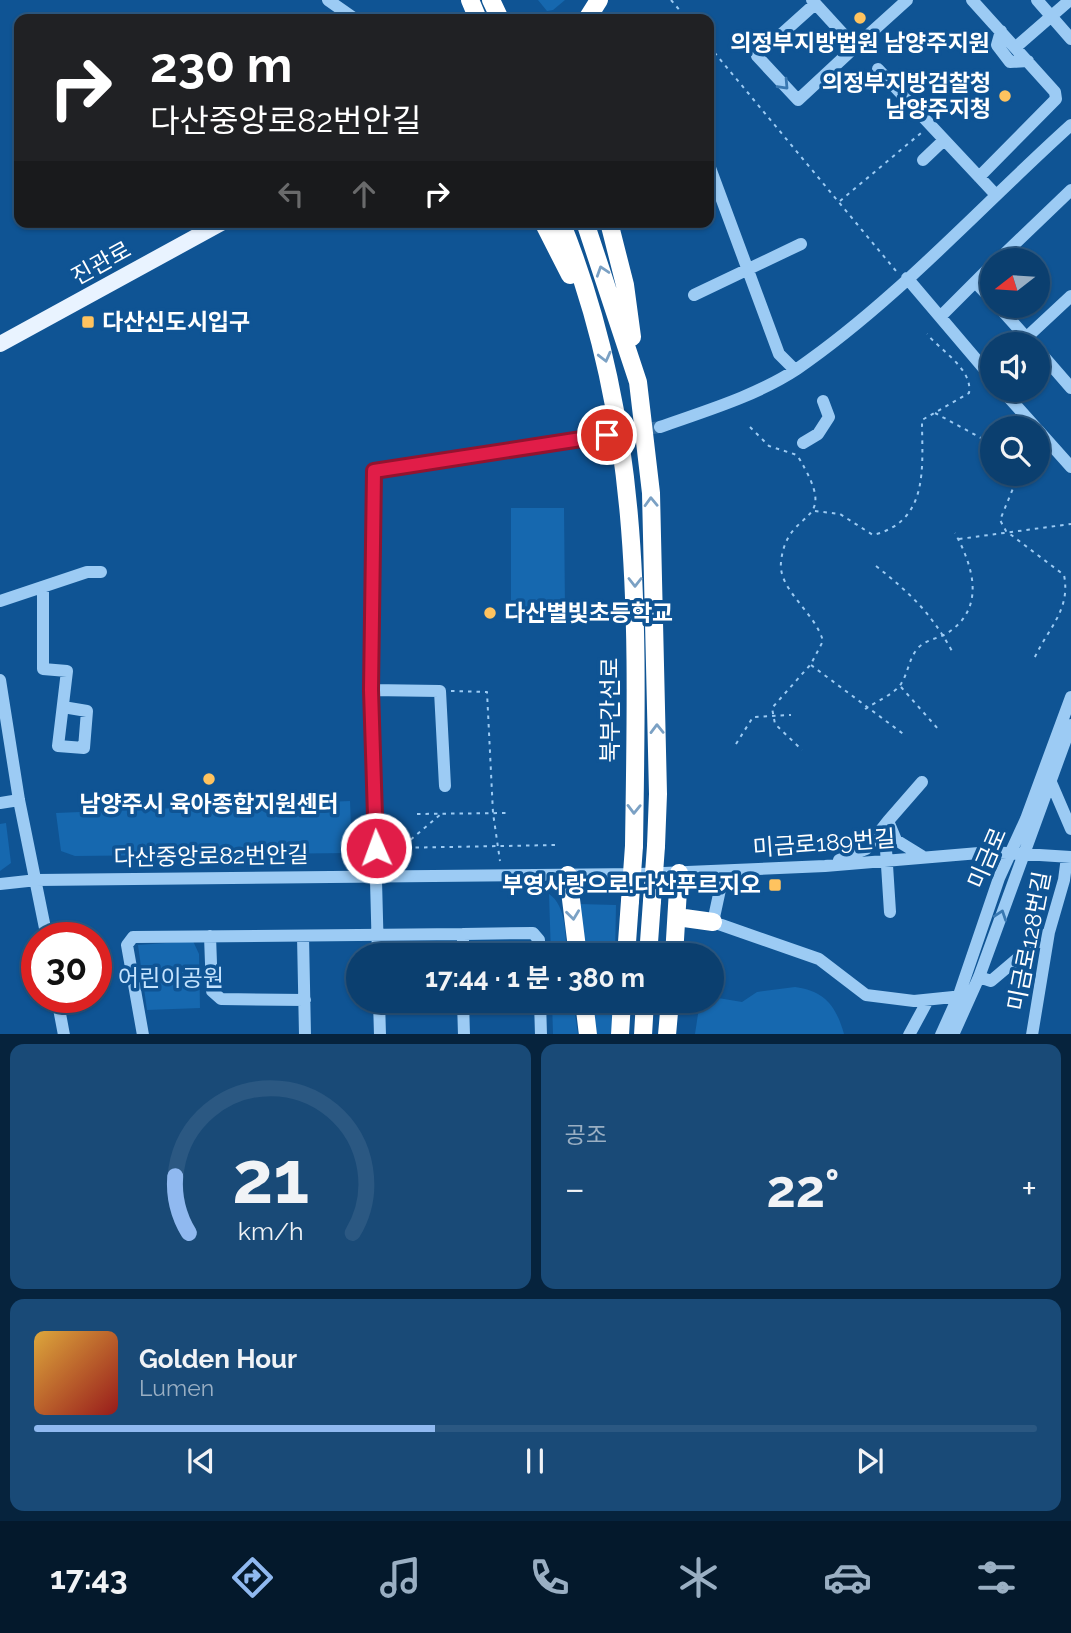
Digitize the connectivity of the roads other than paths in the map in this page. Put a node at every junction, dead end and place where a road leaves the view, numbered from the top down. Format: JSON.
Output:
{"nodes":[{"id":1,"x":328,"y":0,"type":"edge"},
{"id":2,"x":597,"y":0,"type":"edge"},
{"id":3,"x":907,"y":0,"type":"edge"},
{"id":4,"x":972,"y":0,"type":"edge"},
{"id":5,"x":1037,"y":0,"type":"edge"},
{"id":6,"x":1070,"y":0,"type":"edge"},
{"id":7,"x":813,"y":2,"type":"edge"},
{"id":8,"x":348,"y":14,"type":"edge"},
{"id":9,"x":580,"y":14,"type":"edge"},
{"id":10,"x":1051,"y":16,"type":"junction"},
{"id":11,"x":1001,"y":31,"type":"junction"},
{"id":12,"x":1071,"y":39,"type":"edge"},
{"id":13,"x":855,"y":47,"type":"junction"},
{"id":14,"x":1016,"y":47,"type":"junction"},
{"id":15,"x":1028,"y":61,"type":"junction"},
{"id":16,"x":878,"y":69,"type":"dead end"},
{"id":17,"x":1070,"y":129,"type":"edge"},
{"id":18,"x":944,"y":140,"type":"junction"},
{"id":19,"x":923,"y":160,"type":"dead end"},
{"id":20,"x":979,"y":177,"type":"junction"},
{"id":21,"x":714,"y":179,"type":"edge"},
{"id":22,"x":1071,"y":190,"type":"edge"},
{"id":23,"x":996,"y":195,"type":"junction"},
{"id":24,"x":212,"y":228,"type":"edge"},
{"id":25,"x":546,"y":228,"type":"edge"},
{"id":26,"x":563,"y":228,"type":"edge"},
{"id":27,"x":587,"y":228,"type":"edge"},
{"id":28,"x":611,"y":228,"type":"edge"},
{"id":29,"x":801,"y":244,"type":"dead end"},
{"id":30,"x":1011,"y":248,"type":"edge"},
{"id":31,"x":747,"y":271,"type":"junction"},
{"id":32,"x":980,"y":277,"type":"edge"},
{"id":33,"x":907,"y":278,"type":"junction"},
{"id":34,"x":975,"y":282,"type":"junction"},
{"id":35,"x":980,"y":287,"type":"edge"},
{"id":36,"x":694,"y":295,"type":"dead end"},
{"id":37,"x":1071,"y":296,"type":"edge"},
{"id":38,"x":941,"y":316,"type":"junction"},
{"id":39,"x":1009,"y":318,"type":"edge"},
{"id":40,"x":598,"y":328,"type":"junction"},
{"id":41,"x":1022,"y":332,"type":"edge"},
{"id":42,"x":1038,"y":332,"type":"edge"},
{"id":43,"x":0,"y":344,"type":"edge"},
{"id":44,"x":980,"y":363,"type":"edge"},
{"id":45,"x":1050,"y":364,"type":"edge"},
{"id":46,"x":795,"y":370,"type":"junction"},
{"id":47,"x":638,"y":382,"type":"junction"},
{"id":48,"x":1071,"y":388,"type":"edge"},
{"id":49,"x":823,"y":401,"type":"dead end"},
{"id":50,"x":1013,"y":402,"type":"edge"},
{"id":51,"x":1026,"y":416,"type":"edge"},
{"id":52,"x":660,"y":427,"type":"tunnel mouth"},
{"id":53,"x":607,"y":435,"type":"tunnel mouth"},
{"id":54,"x":803,"y":443,"type":"dead end"},
{"id":55,"x":1050,"y":444,"type":"edge"},
{"id":56,"x":1071,"y":467,"type":"edge"},
{"id":57,"x":101,"y":572,"type":"dead end"},
{"id":58,"x":43,"y":587,"type":"junction"},
{"id":59,"x":0,"y":600,"type":"edge"},
{"id":60,"x":0,"y":680,"type":"edge"},
{"id":61,"x":371,"y":690,"type":"junction"},
{"id":62,"x":1071,"y":697,"type":"edge"},
{"id":63,"x":63,"y":707,"type":"dead end"},
{"id":64,"x":1071,"y":725,"type":"edge"},
{"id":65,"x":1051,"y":780,"type":"junction"},
{"id":66,"x":922,"y":782,"type":"dead end"},
{"id":67,"x":445,"y":786,"type":"dead end"},
{"id":68,"x":19,"y":800,"type":"junction"},
{"id":69,"x":0,"y":803,"type":"edge"},
{"id":70,"x":888,"y":821,"type":"junction"},
{"id":71,"x":1071,"y":830,"type":"edge"},
{"id":72,"x":1016,"y":853,"type":"junction"},
{"id":73,"x":922,"y":857,"type":"junction"},
{"id":74,"x":1069,"y":857,"type":"edge"},
{"id":75,"x":888,"y":861,"type":"junction"},
{"id":76,"x":825,"y":866,"type":"junction"},
{"id":77,"x":724,"y":871,"type":"junction"},
{"id":78,"x":680,"y":873,"type":"junction"},
{"id":79,"x":377,"y":875,"type":"junction"},
{"id":80,"x":568,"y":875,"type":"junction"},
{"id":81,"x":37,"y":880,"type":"junction"},
{"id":82,"x":0,"y":884,"type":"edge"},
{"id":83,"x":890,"y":912,"type":"dead end"},
{"id":84,"x":677,"y":917,"type":"junction"},
{"id":85,"x":44,"y":922,"type":"edge"},
{"id":86,"x":713,"y":922,"type":"junction"},
{"id":87,"x":1049,"y":932,"type":"junction"},
{"id":88,"x":463,"y":934,"type":"junction"},
{"id":89,"x":377,"y":935,"type":"junction"},
{"id":90,"x":210,"y":936,"type":"junction"},
{"id":91,"x":303,"y":936,"type":"junction"},
{"id":92,"x":377,"y":943,"type":"edge"},
{"id":93,"x":463,"y":943,"type":"edge"},
{"id":94,"x":539,"y":943,"type":"edge"},
{"id":95,"x":576,"y":943,"type":"edge"},
{"id":96,"x":627,"y":943,"type":"edge"},
{"id":97,"x":649,"y":943,"type":"edge"},
{"id":98,"x":675,"y":943,"type":"edge"},
{"id":99,"x":979,"y":977,"type":"junction"},
{"id":100,"x":965,"y":997,"type":"junction"},
{"id":101,"x":305,"y":1000,"type":"junction"},
{"id":102,"x":928,"y":1000,"type":"junction"},
{"id":103,"x":60,"y":1013,"type":"edge"},
{"id":104,"x":379,"y":1013,"type":"edge"},
{"id":105,"x":463,"y":1013,"type":"edge"},
{"id":106,"x":540,"y":1013,"type":"edge"},
{"id":107,"x":585,"y":1013,"type":"edge"},
{"id":108,"x":621,"y":1013,"type":"edge"},
{"id":109,"x":645,"y":1013,"type":"edge"},
{"id":110,"x":669,"y":1013,"type":"edge"},
{"id":111,"x":64,"y":1034,"type":"edge"},
{"id":112,"x":143,"y":1034,"type":"edge"},
{"id":113,"x":305,"y":1034,"type":"edge"},
{"id":114,"x":380,"y":1034,"type":"edge"},
{"id":115,"x":464,"y":1034,"type":"edge"},
{"id":116,"x":541,"y":1034,"type":"edge"},
{"id":117,"x":588,"y":1034,"type":"edge"},
{"id":118,"x":620,"y":1034,"type":"edge"},
{"id":119,"x":643,"y":1034,"type":"edge"},
{"id":120,"x":667,"y":1034,"type":"edge"},
{"id":121,"x":909,"y":1034,"type":"edge"},
{"id":122,"x":941,"y":1034,"type":"edge"},
{"id":123,"x":953,"y":1034,"type":"edge"},
{"id":124,"x":1032,"y":1034,"type":"edge"}],
"edges":[{"from":1,"to":8,"type":"street"},
{"from":2,"to":9,"type":"main road"},
{"from":3,"to":13,"type":"street"},
{"from":4,"to":11,"type":"street"},
{"from":5,"to":10,"type":"street"},
{"from":6,"to":10,"type":"street"},
{"from":7,"to":13,"type":"street"},
{"from":7,"to":13,"type":"street","one_way":true},
{"from":10,"to":12,"type":"street"},
{"from":10,"to":14,"type":"street"},
{"from":11,"to":14,"type":"street"},
{"from":11,"to":15,"type":"street"},
{"from":14,"to":15,"type":"street"},
{"from":15,"to":20,"type":"street"},
{"from":16,"to":18,"type":"street"},
{"from":17,"to":23,"type":"street"},
{"from":18,"to":19,"type":"street"},
{"from":18,"to":20,"type":"street"},
{"from":20,"to":23,"type":"street"},
{"from":21,"to":31,"type":"street"},
{"from":22,"to":30,"type":"street"},
{"from":23,"to":33,"type":"street"},
{"from":24,"to":43,"type":"main road","name":"진관로"},
{"from":25,"to":40,"type":"highway"},
{"from":26,"to":40,"type":"highway","name":"북부간선로"},
{"from":47,"to":27,"type":"highway","name":"북부간선로","one_way":true},
{"from":28,"to":47,"type":"highway"},
{"from":29,"to":31,"type":"street"},
{"from":31,"to":36,"type":"street"},
{"from":31,"to":46,"type":"street"},
{"from":32,"to":34,"type":"street"},
{"from":33,"to":38,"type":"street"},
{"from":33,"to":46,"type":"street"},
{"from":34,"to":35,"type":"street"},
{"from":34,"to":38,"type":"street"},
{"from":37,"to":42,"type":"street"},
{"from":38,"to":44,"type":"street"},
{"from":39,"to":41,"type":"street"},
{"from":40,"to":96,"type":"highway","name":"북부간선로","one_way":true,"bridge":true},
{"from":45,"to":48,"type":"street"},
{"from":46,"to":52,"type":"street"},
{"from":97,"to":47,"type":"highway","name":"북부간선로","one_way":true,"bridge":true},
{"from":49,"to":54,"type":"street"},
{"from":50,"to":51,"type":"street"},
{"from":53,"to":61,"type":"street"},
{"from":55,"to":56,"type":"street"},
{"from":57,"to":58,"type":"street"},
{"from":58,"to":59,"type":"street"},
{"from":58,"to":63,"type":"street"},
{"from":60,"to":68,"type":"street"},
{"from":61,"to":67,"type":"street"},
{"from":61,"to":79,"type":"street"},
{"from":62,"to":72,"type":"street","name":"미금로"},
{"from":64,"to":65,"type":"street","name":"미금로"},
{"from":65,"to":71,"type":"street"},
{"from":65,"to":72,"type":"street","name":"미금로"},
{"from":66,"to":70,"type":"street"},
{"from":68,"to":69,"type":"street"},
{"from":68,"to":81,"type":"street"},
{"from":70,"to":73,"type":"street"},
{"from":70,"to":75,"type":"street"},
{"from":70,"to":76,"type":"street"},
{"from":72,"to":73,"type":"street","name":"미금로189번길"},
{"from":72,"to":74,"type":"street","name":"미금로189번길"},
{"from":99,"to":72,"type":"street","name":"미금로","one_way":true},
{"from":72,"to":100,"type":"street","name":"미금로"},
{"from":73,"to":75,"type":"street","name":"미금로189번길"},
{"from":74,"to":87,"type":"street","name":"미금로128번길"},
{"from":75,"to":76,"type":"street","name":"미금로189번길"},
{"from":75,"to":83,"type":"street"},
{"from":76,"to":77,"type":"street","name":"미금로189번길"},
{"from":77,"to":78,"type":"street","name":"미금로189번길"},
{"from":77,"to":86,"type":"street"},
{"from":78,"to":80,"type":"street","name":"미금로189번길"},
{"from":78,"to":84,"type":"highway"},
{"from":79,"to":80,"type":"street","name":"다산중앙로82번안길"},
{"from":79,"to":81,"type":"street","name":"다산중앙로82번안길"},
{"from":79,"to":89,"type":"street"},
{"from":80,"to":95,"type":"highway","one_way":true},
{"from":81,"to":82,"type":"street","name":"다산중앙로82번안길"},
{"from":81,"to":85,"type":"street"},
{"from":84,"to":86,"type":"highway"},
{"from":84,"to":98,"type":"highway"},
{"from":86,"to":102,"type":"street"},
{"from":87,"to":99,"type":"street"},
{"from":87,"to":124,"type":"street","name":"미금로128번길"},
{"from":88,"to":89,"type":"street"},
{"from":88,"to":93,"type":"street"},
{"from":88,"to":94,"type":"street"},
{"from":89,"to":91,"type":"street"},
{"from":89,"to":92,"type":"street"},
{"from":90,"to":91,"type":"street"},
{"from":90,"to":101,"type":"street"},
{"from":90,"to":112,"type":"street"},
{"from":91,"to":101,"type":"street"},
{"from":99,"to":100,"type":"street","name":"미금로"},
{"from":100,"to":102,"type":"street"},
{"from":100,"to":122,"type":"street","name":"미금로"},
{"from":100,"to":123,"type":"street","name":"미금로"},
{"from":101,"to":113,"type":"street"},
{"from":102,"to":121,"type":"street"},
{"from":103,"to":111,"type":"street"},
{"from":104,"to":114,"type":"street"},
{"from":105,"to":115,"type":"street"},
{"from":106,"to":116,"type":"street"},
{"from":107,"to":117,"type":"highway"},
{"from":108,"to":118,"type":"highway"},
{"from":109,"to":119,"type":"highway"},
{"from":110,"to":120,"type":"highway"}]}
